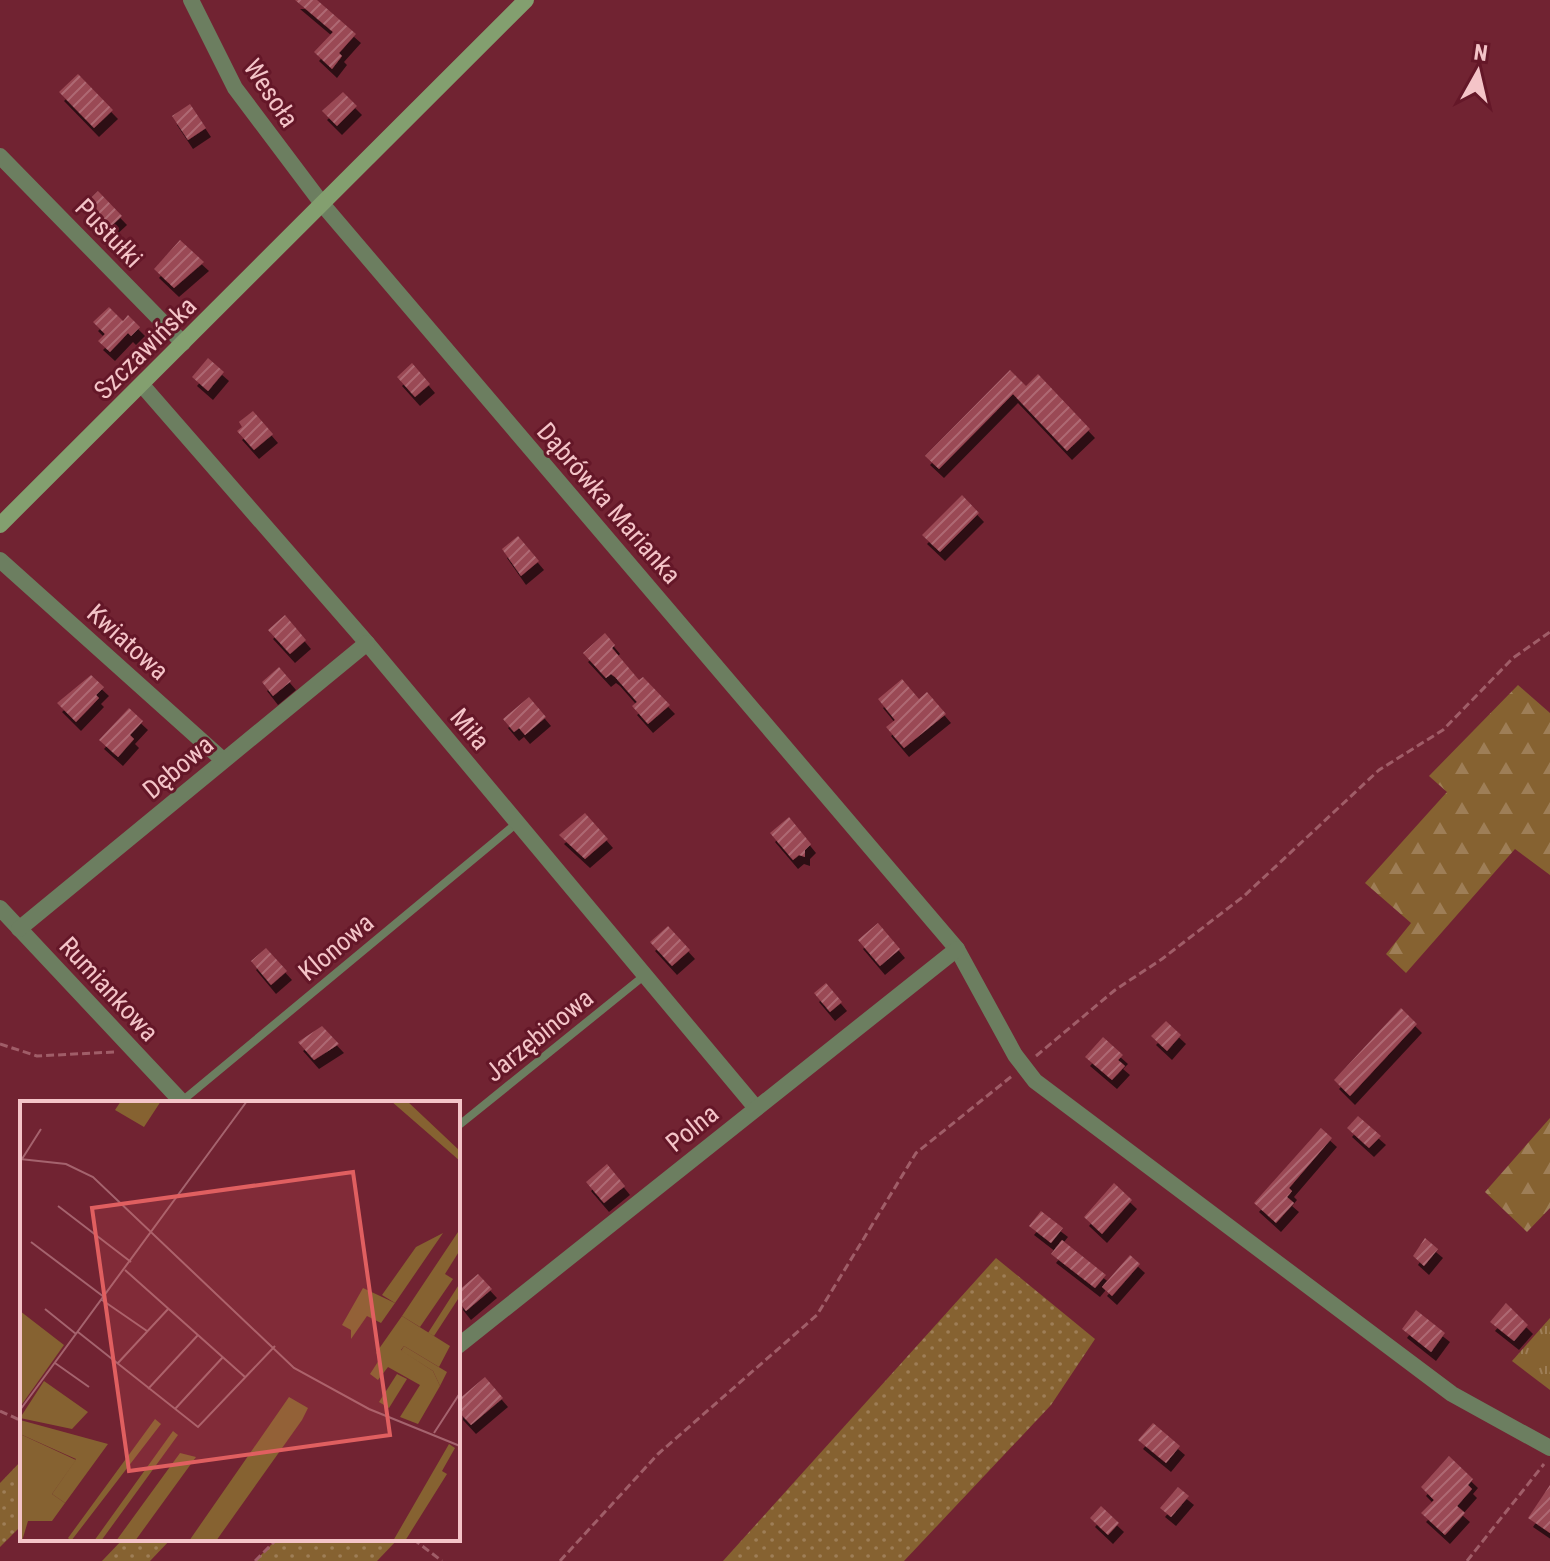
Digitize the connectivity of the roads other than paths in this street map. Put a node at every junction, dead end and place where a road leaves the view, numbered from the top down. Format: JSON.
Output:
{"nodes":[{"id":1,"x":191,"y":0,"type":"edge"},
{"id":2,"x":526,"y":0,"type":"edge"},
{"id":3,"x":0,"y":156,"type":"edge"},
{"id":4,"x":323,"y":205,"type":"junction"},
{"id":5,"x":183,"y":343,"type":"junction"},
{"id":6,"x":142,"y":385,"type":"junction"},
{"id":7,"x":0,"y":525,"type":"edge"},
{"id":8,"x":0,"y":560,"type":"edge"},
{"id":9,"x":367,"y":643,"type":"junction"},
{"id":10,"x":223,"y":760,"type":"junction"},
{"id":11,"x":517,"y":823,"type":"junction"},
{"id":12,"x":0,"y":908,"type":"edge"},
{"id":13,"x":19,"y":929,"type":"junction"},
{"id":14,"x":957,"y":949,"type":"junction"},
{"id":15,"x":645,"y":975,"type":"junction"},
{"id":16,"x":181,"y":1101,"type":"edge"},
{"id":17,"x":183,"y":1101,"type":"edge"},
{"id":18,"x":756,"y":1108,"type":"junction"},
{"id":19,"x":460,"y":1124,"type":"edge"},
{"id":20,"x":460,"y":1344,"type":"edge"},
{"id":21,"x":1550,"y":1448,"type":"edge"}],
"edges":[{"from":1,"to":4,"type":"street","name":"Wesoła"},
{"from":2,"to":4,"type":"street"},
{"from":3,"to":5,"type":"street","name":"Pustułki"},
{"from":4,"to":5,"type":"street","name":"Szczawińska"},
{"from":4,"to":14,"type":"street","name":"Dąbrówka Marianka"},
{"from":5,"to":6,"type":"street","name":"Szczawińska"},
{"from":6,"to":7,"type":"street","name":"Szczawińska"},
{"from":6,"to":9,"type":"street","name":"Miła"},
{"from":8,"to":10,"type":"street","name":"Kwiatowa"},
{"from":9,"to":10,"type":"street","name":"Dębowa"},
{"from":9,"to":11,"type":"street","name":"Miła"},
{"from":10,"to":13,"type":"street","name":"Dębowa"},
{"from":11,"to":15,"type":"street","name":"Miła"},
{"from":11,"to":17,"type":"lane","name":"Klonowa"},
{"from":12,"to":13,"type":"street","name":"Rumiankowa"},
{"from":13,"to":16,"type":"street","name":"Rumiankowa"},
{"from":14,"to":18,"type":"street","name":"Polna"},
{"from":14,"to":21,"type":"street","name":"Dąbrówka Marianka"},
{"from":15,"to":18,"type":"street","name":"Miła"},
{"from":15,"to":19,"type":"lane","name":"Jarzębinowa"},
{"from":18,"to":20,"type":"street","name":"Polna"}]}
